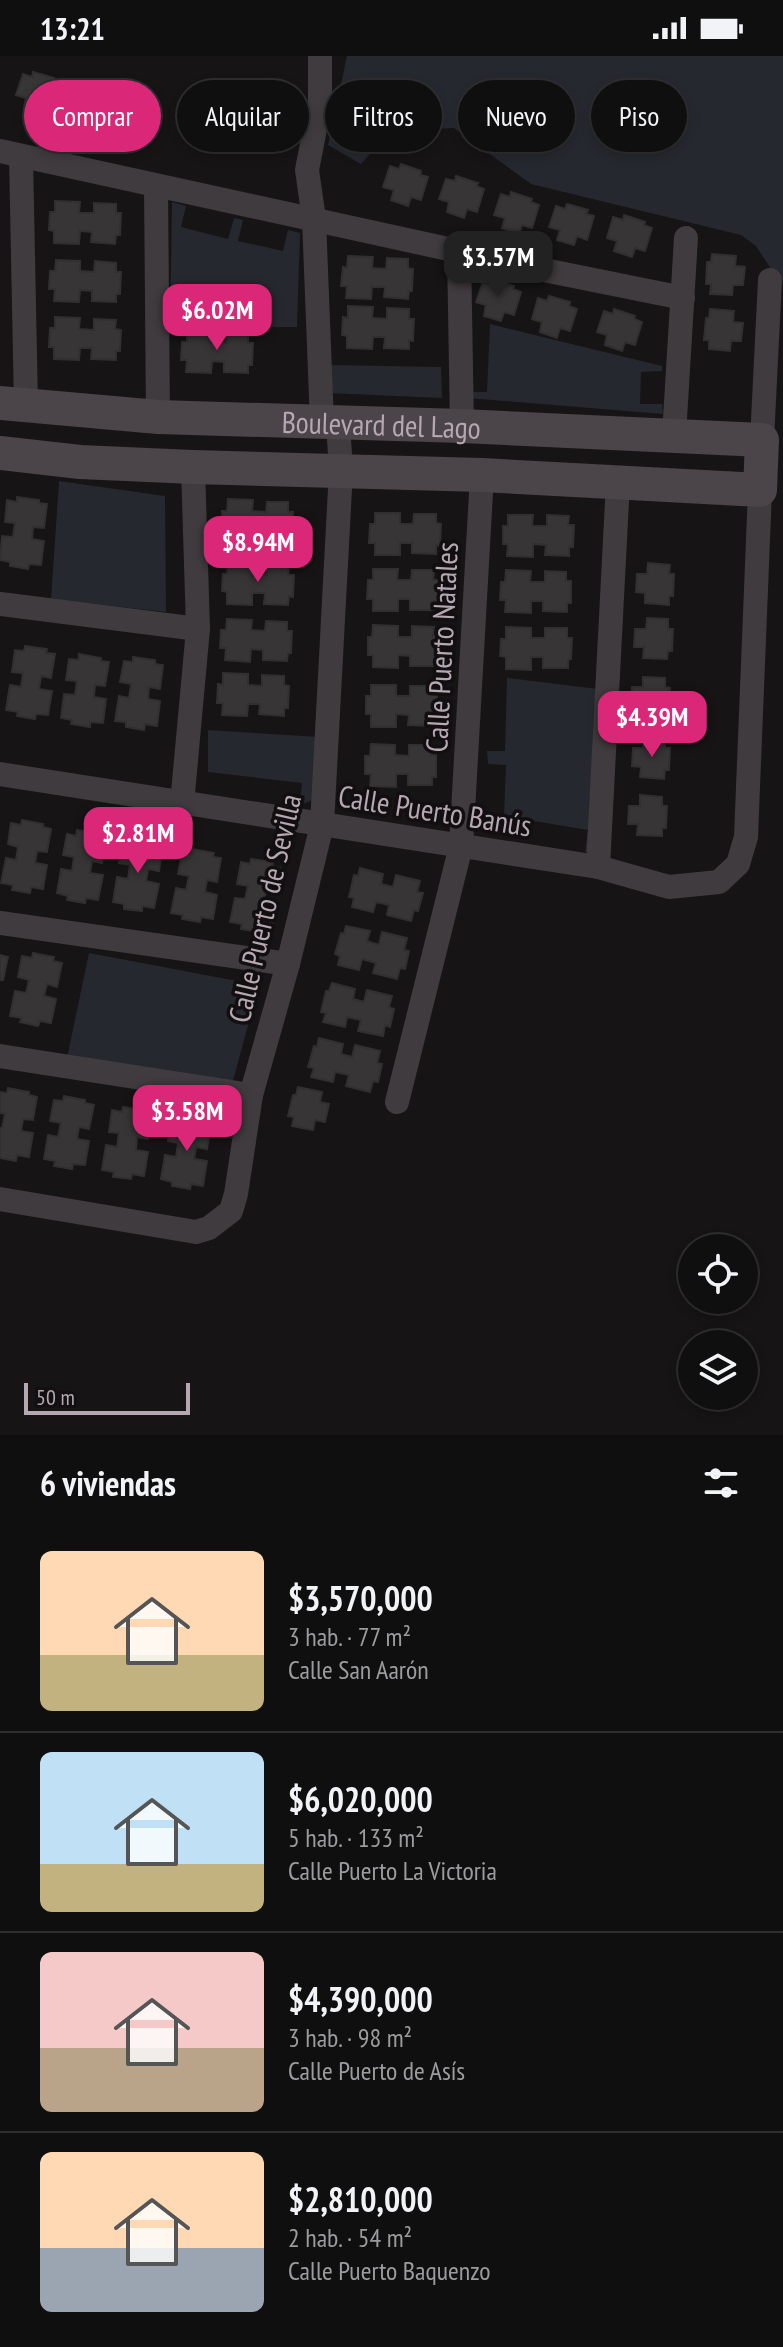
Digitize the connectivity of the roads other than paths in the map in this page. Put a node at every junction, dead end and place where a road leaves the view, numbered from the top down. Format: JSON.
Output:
{"nodes":[{"id":1,"x":320,"y":56,"type":"edge"},
{"id":2,"x":10,"y":154,"type":"edge"},
{"id":3,"x":156,"y":186,"type":"junction"},
{"id":4,"x":314,"y":219,"type":"junction"},
{"id":5,"x":686,"y":238,"type":"dead end"},
{"id":6,"x":459,"y":251,"type":"junction"},
{"id":7,"x":770,"y":280,"type":"dead end"},
{"id":8,"x":683,"y":298,"type":"junction"},
{"id":9,"x":13,"y":404,"type":"edge"},
{"id":10,"x":158,"y":417,"type":"junction"},
{"id":11,"x":330,"y":424,"type":"junction"},
{"id":12,"x":462,"y":426,"type":"junction"},
{"id":13,"x":674,"y":435,"type":"junction"},
{"id":14,"x":762,"y":440,"type":"junction"},
{"id":15,"x":0,"y":453,"type":"edge"},
{"id":16,"x":193,"y":467,"type":"junction"},
{"id":17,"x":341,"y":470,"type":"junction"},
{"id":18,"x":482,"y":475,"type":"junction"},
{"id":19,"x":618,"y":482,"type":"junction"},
{"id":20,"x":760,"y":490,"type":"junction"},
{"id":21,"x":0,"y":604,"type":"edge"},
{"id":22,"x":198,"y":629,"type":"junction"},
{"id":23,"x":0,"y":774,"type":"edge"},
{"id":24,"x":182,"y":804,"type":"junction"},
{"id":25,"x":322,"y":825,"type":"junction"},
{"id":26,"x":461,"y":846,"type":"junction"},
{"id":27,"x":598,"y":867,"type":"junction"},
{"id":28,"x":0,"y":923,"type":"edge"},
{"id":29,"x":288,"y":964,"type":"junction"},
{"id":30,"x":0,"y":1056,"type":"edge"},
{"id":31,"x":251,"y":1095,"type":"junction"},
{"id":32,"x":397,"y":1102,"type":"dead end"},
{"id":33,"x":0,"y":1199,"type":"edge"}],
"edges":[{"from":1,"to":4,"type":"street","name":"Calle Puerto de Sevilla"},
{"from":2,"to":3,"type":"street"},
{"from":2,"to":9,"type":"street"},
{"from":3,"to":4,"type":"street"},
{"from":3,"to":10,"type":"street"},
{"from":4,"to":6,"type":"street"},
{"from":4,"to":11,"type":"street","name":"Calle Puerto de Sevilla"},
{"from":5,"to":8,"type":"street"},
{"from":6,"to":8,"type":"street"},
{"from":6,"to":12,"type":"street"},
{"from":7,"to":14,"type":"street"},
{"from":8,"to":13,"type":"street"},
{"from":9,"to":10,"type":"street","name":"Boulevard del Lago"},
{"from":10,"to":11,"type":"street","name":"Boulevard del Lago"},
{"from":11,"to":12,"type":"street","name":"Boulevard del Lago"},
{"from":11,"to":17,"type":"street","name":"Calle Puerto de Sevilla"},
{"from":12,"to":13,"type":"street","name":"Boulevard del Lago"},
{"from":13,"to":14,"type":"street","name":"Boulevard del Lago"},
{"from":14,"to":20,"type":"street"},
{"from":15,"to":16,"type":"street","name":"Boulevard del Lago"},
{"from":16,"to":17,"type":"street","name":"Boulevard del Lago"},
{"from":16,"to":22,"type":"street"},
{"from":17,"to":18,"type":"street","name":"Boulevard del Lago"},
{"from":17,"to":25,"type":"street","name":"Calle Puerto de Sevilla"},
{"from":18,"to":19,"type":"street","name":"Boulevard del Lago"},
{"from":18,"to":26,"type":"street","name":"Calle Puerto Natales"},
{"from":19,"to":20,"type":"street","name":"Boulevard del Lago"},
{"from":19,"to":27,"type":"street"},
{"from":20,"to":27,"type":"street","name":"Calle Puerto Banús"},
{"from":21,"to":22,"type":"street"},
{"from":22,"to":24,"type":"street"},
{"from":23,"to":24,"type":"street","name":"Calle Puerto Banús"},
{"from":24,"to":25,"type":"street","name":"Calle Puerto Banús"},
{"from":25,"to":26,"type":"street","name":"Calle Puerto Banús"},
{"from":25,"to":29,"type":"street","name":"Calle Puerto de Sevilla"},
{"from":26,"to":27,"type":"street","name":"Calle Puerto Banús"},
{"from":26,"to":32,"type":"street","name":"Calle Puerto Natales"},
{"from":28,"to":29,"type":"street"},
{"from":29,"to":31,"type":"street","name":"Calle Puerto de Sevilla"},
{"from":30,"to":31,"type":"street"},
{"from":31,"to":33,"type":"street","name":"Calle Puerto de Sevilla"}]}
